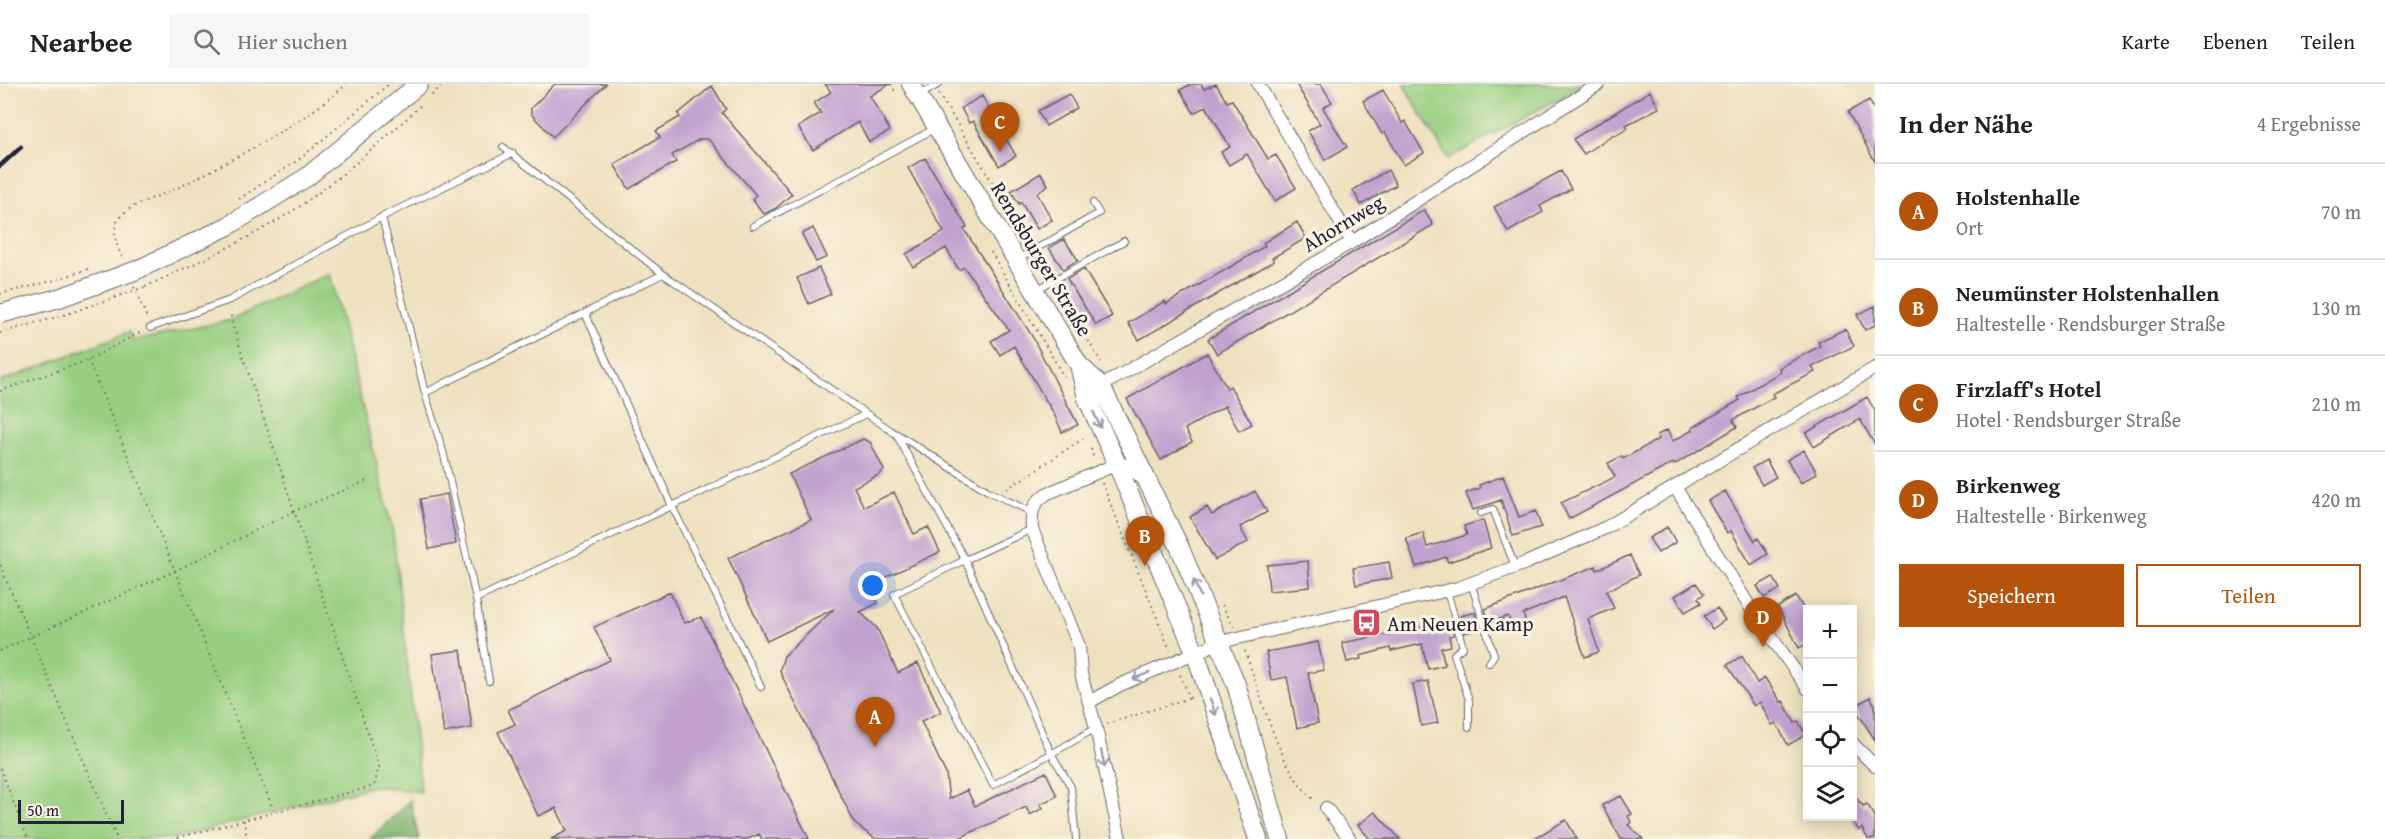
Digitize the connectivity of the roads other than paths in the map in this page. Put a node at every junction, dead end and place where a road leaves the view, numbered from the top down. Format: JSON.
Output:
{"nodes":[{"id":1,"x":419,"y":84,"type":"edge"},
{"id":2,"x":939,"y":84,"type":"edge"},
{"id":3,"x":1258,"y":84,"type":"edge"},
{"id":4,"x":1599,"y":84,"type":"edge"},
{"id":5,"x":910,"y":94,"type":"edge"},
{"id":6,"x":937,"y":127,"type":"junction"},
{"id":7,"x":503,"y":147,"type":"dead end"},
{"id":8,"x":513,"y":153,"type":"junction"},
{"id":9,"x":1093,"y":203,"type":"dead end"},
{"id":10,"x":382,"y":217,"type":"junction"},
{"id":11,"x":753,"y":226,"type":"dead end"},
{"id":12,"x":1124,"y":241,"type":"dead end"},
{"id":13,"x":1352,"y":242,"type":"junction"},
{"id":14,"x":1017,"y":260,"type":"junction"},
{"id":15,"x":663,"y":274,"type":"junction"},
{"id":16,"x":1035,"y":290,"type":"junction"},
{"id":17,"x":585,"y":313,"type":"junction"},
{"id":18,"x":0,"y":314,"type":"edge"},
{"id":19,"x":150,"y":328,"type":"road end"},
{"id":20,"x":1079,"y":365,"type":"junction"},
{"id":21,"x":1875,"y":368,"type":"edge"},
{"id":22,"x":1101,"y":386,"type":"junction"},
{"id":23,"x":425,"y":393,"type":"junction"},
{"id":24,"x":867,"y":414,"type":"junction"},
{"id":25,"x":1125,"y":431,"type":"junction"},
{"id":26,"x":896,"y":434,"type":"junction"},
{"id":27,"x":1117,"y":464,"type":"junction"},
{"id":28,"x":1151,"y":485,"type":"junction"},
{"id":29,"x":1675,"y":487,"type":"junction"},
{"id":30,"x":673,"y":508,"type":"junction"},
{"id":31,"x":1031,"y":512,"type":"junction"},
{"id":32,"x":1481,"y":513,"type":"dead end"},
{"id":33,"x":1032,"y":529,"type":"junction"},
{"id":34,"x":965,"y":560,"type":"junction"},
{"id":35,"x":1515,"y":567,"type":"junction"},
{"id":36,"x":1471,"y":583,"type":"junction"},
{"id":37,"x":1447,"y":591,"type":"junction"},
{"id":38,"x":476,"y":599,"type":"junction"},
{"id":39,"x":1220,"y":642,"type":"junction"},
{"id":40,"x":1195,"y":652,"type":"junction"},
{"id":41,"x":1489,"y":663,"type":"dead end"},
{"id":42,"x":489,"y":681,"type":"dead end"},
{"id":43,"x":1803,"y":682,"type":"edge"},
{"id":44,"x":761,"y":687,"type":"dead end"},
{"id":45,"x":1089,"y":702,"type":"junction"},
{"id":46,"x":1469,"y":727,"type":"dead end"},
{"id":47,"x":1096,"y":728,"type":"junction"},
{"id":48,"x":1857,"y":748,"type":"edge"},
{"id":49,"x":1051,"y":753,"type":"junction"},
{"id":50,"x":1875,"y":766,"type":"edge"},
{"id":51,"x":1326,"y":808,"type":"road end"},
{"id":52,"x":1077,"y":839,"type":"edge"},
{"id":53,"x":1120,"y":839,"type":"edge"},
{"id":54,"x":1258,"y":839,"type":"edge"},
{"id":55,"x":1280,"y":839,"type":"edge"},
{"id":56,"x":1350,"y":839,"type":"edge"}],
"edges":[{"from":1,"to":18,"type":"main road","bridge":true},
{"from":2,"to":5,"type":"lane"},
{"from":3,"to":13,"type":"street"},
{"from":4,"to":13,"type":"street","name":"Ahornweg"},
{"from":5,"to":6,"type":"main road","name":"Rendsburger Straße"},
{"from":6,"to":11,"type":"lane"},
{"from":6,"to":14,"type":"main road","name":"Rendsburger Straße"},
{"from":7,"to":8,"type":"lane"},
{"from":8,"to":10,"type":"lane"},
{"from":8,"to":15,"type":"lane"},
{"from":9,"to":14,"type":"lane"},
{"from":10,"to":19,"type":"lane"},
{"from":10,"to":23,"type":"lane"},
{"from":12,"to":16,"type":"lane"},
{"from":13,"to":22,"type":"street","name":"Ahornweg"},
{"from":14,"to":16,"type":"main road","name":"Rendsburger Straße"},
{"from":15,"to":17,"type":"lane"},
{"from":15,"to":24,"type":"lane"},
{"from":16,"to":20,"type":"main road","name":"Rendsburger Straße"},
{"from":17,"to":23,"type":"lane"},
{"from":17,"to":30,"type":"lane"},
{"from":20,"to":22,"type":"main road","name":"Rendsburger Straße"},
{"from":20,"to":27,"type":"main road","name":"Rendsburger Straße","one_way":true},
{"from":21,"to":29,"type":"street"},
{"from":22,"to":25,"type":"main road","name":"Rendsburger Straße"},
{"from":23,"to":38,"type":"lane"},
{"from":24,"to":26,"type":"lane"},
{"from":24,"to":30,"type":"lane"},
{"from":25,"to":27,"type":"street"},
{"from":25,"to":28,"type":"main road","name":"Rendsburger Straße"},
{"from":26,"to":31,"type":"lane"},
{"from":26,"to":34,"type":"lane"},
{"from":27,"to":28,"type":"street","name":"Rendsburger Straße"},
{"from":27,"to":31,"type":"street"},
{"from":27,"to":40,"type":"main road","name":"Rendsburger Straße"},
{"from":39,"to":28,"type":"main road","name":"Rendsburger Straße","one_way":true},
{"from":29,"to":35,"type":"street"},
{"from":29,"to":43,"type":"street"},
{"from":30,"to":38,"type":"lane"},
{"from":30,"to":44,"type":"lane"},
{"from":31,"to":33,"type":"street"},
{"from":32,"to":35,"type":"lane"},
{"from":33,"to":34,"type":"lane"},
{"from":33,"to":45,"type":"street"},
{"from":34,"to":49,"type":"lane"},
{"from":34,"to":49,"type":"lane"},
{"from":35,"to":36,"type":"street"},
{"from":36,"to":37,"type":"street"},
{"from":36,"to":41,"type":"lane"},
{"from":37,"to":39,"type":"street"},
{"from":37,"to":46,"type":"lane"},
{"from":38,"to":42,"type":"lane"},
{"from":39,"to":40,"type":"street"},
{"from":39,"to":55,"type":"main road","name":"Rendsburger Straße"},
{"from":40,"to":45,"type":"street","one_way":true},
{"from":40,"to":54,"type":"main road","name":"Rendsburger Straße","one_way":true},
{"from":45,"to":47,"type":"street"},
{"from":47,"to":49,"type":"lane"},
{"from":47,"to":53,"type":"street","one_way":true},
{"from":48,"to":50,"type":"street"},
{"from":49,"to":52,"type":"lane"},
{"from":51,"to":56,"type":"street"}]}
